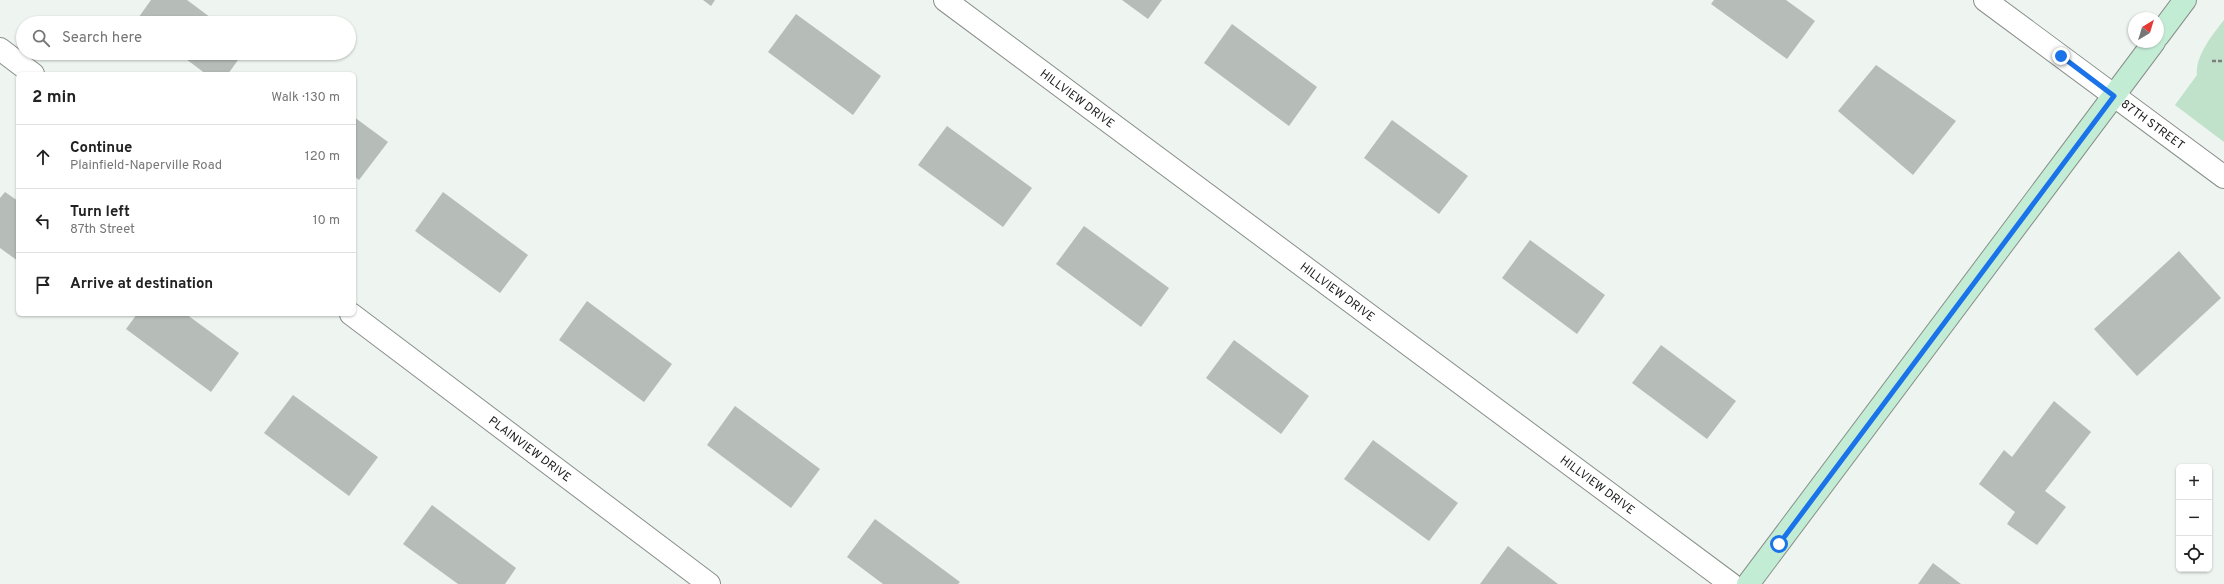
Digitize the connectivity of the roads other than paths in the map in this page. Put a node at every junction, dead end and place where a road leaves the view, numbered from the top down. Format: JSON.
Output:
{"nodes":[{"id":1,"x":945,"y":0,"type":"edge"},
{"id":2,"x":1985,"y":0,"type":"edge"},
{"id":3,"x":2185,"y":0,"type":"edge"},
{"id":4,"x":2164,"y":28,"type":"edge"},
{"id":5,"x":2150,"y":48,"type":"edge"},
{"id":6,"x":0,"y":49,"type":"edge"},
{"id":7,"x":30,"y":72,"type":"edge"},
{"id":8,"x":2114,"y":96,"type":"junction"},
{"id":9,"x":2224,"y":177,"type":"edge"},
{"id":10,"x":354,"y":316,"type":"edge"},
{"id":11,"x":709,"y":584,"type":"edge"},
{"id":12,"x":1731,"y":584,"type":"edge"},
{"id":13,"x":1748,"y":584,"type":"edge"}],
"edges":[{"from":1,"to":12,"type":"street","name":"HILLVIEW DRIVE"},
{"from":2,"to":8,"type":"street","name":"87TH STREET"},
{"from":3,"to":4,"type":"main road"},
{"from":5,"to":8,"type":"main road"},
{"from":6,"to":7,"type":"street"},
{"from":8,"to":9,"type":"street","name":"87TH STREET"},
{"from":8,"to":13,"type":"main road"},
{"from":10,"to":11,"type":"street","name":"PLAINVIEW DRIVE"}]}
